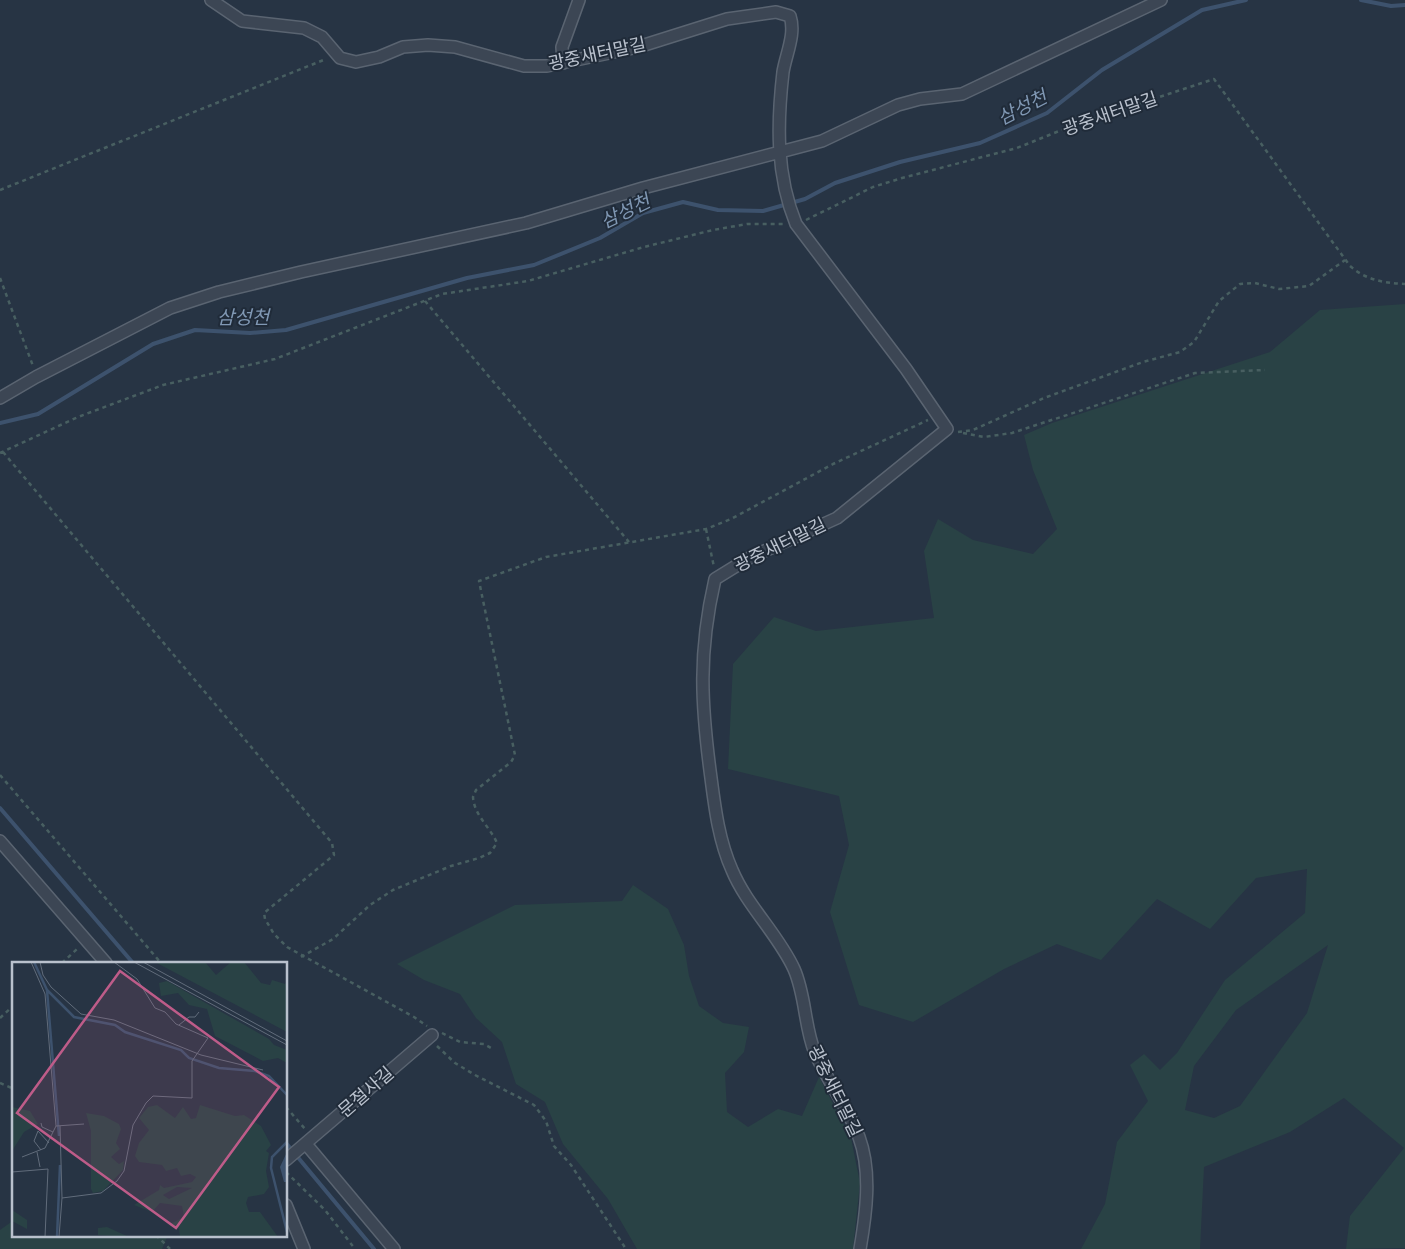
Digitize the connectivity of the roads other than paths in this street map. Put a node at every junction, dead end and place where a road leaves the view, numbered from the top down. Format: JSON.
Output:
{"nodes":[{"id":1,"x":211,"y":0,"type":"edge"},
{"id":2,"x":579,"y":0,"type":"edge"},
{"id":3,"x":1161,"y":0,"type":"edge"},
{"id":4,"x":563,"y":63,"type":"junction"},
{"id":5,"x":779,"y":154,"type":"junction"},
{"id":6,"x":0,"y":398,"type":"edge"},
{"id":7,"x":0,"y":841,"type":"edge"},
{"id":8,"x":105,"y":962,"type":"edge"},
{"id":9,"x":432,"y":1032,"type":"road end"},
{"id":10,"x":306,"y":1144,"type":"junction"},
{"id":11,"x":288,"y":1158,"type":"edge"},
{"id":12,"x":288,"y":1210,"type":"edge"},
{"id":13,"x":304,"y":1249,"type":"edge"},
{"id":14,"x":394,"y":1249,"type":"edge"},
{"id":15,"x":860,"y":1249,"type":"edge"}],
"edges":[{"from":1,"to":4,"type":"street","name":"광중새터말길"},
{"from":2,"to":4,"type":"street"},
{"from":3,"to":5,"type":"street"},
{"from":4,"to":5,"type":"street","name":"광중새터말길"},
{"from":5,"to":6,"type":"street"},
{"from":5,"to":15,"type":"street","name":"광중새터말길"},
{"from":7,"to":8,"type":"street"},
{"from":9,"to":10,"type":"street","name":"문절사길"},
{"from":10,"to":11,"type":"street","name":"문절사길"},
{"from":10,"to":14,"type":"street"},
{"from":12,"to":13,"type":"street"}]}
